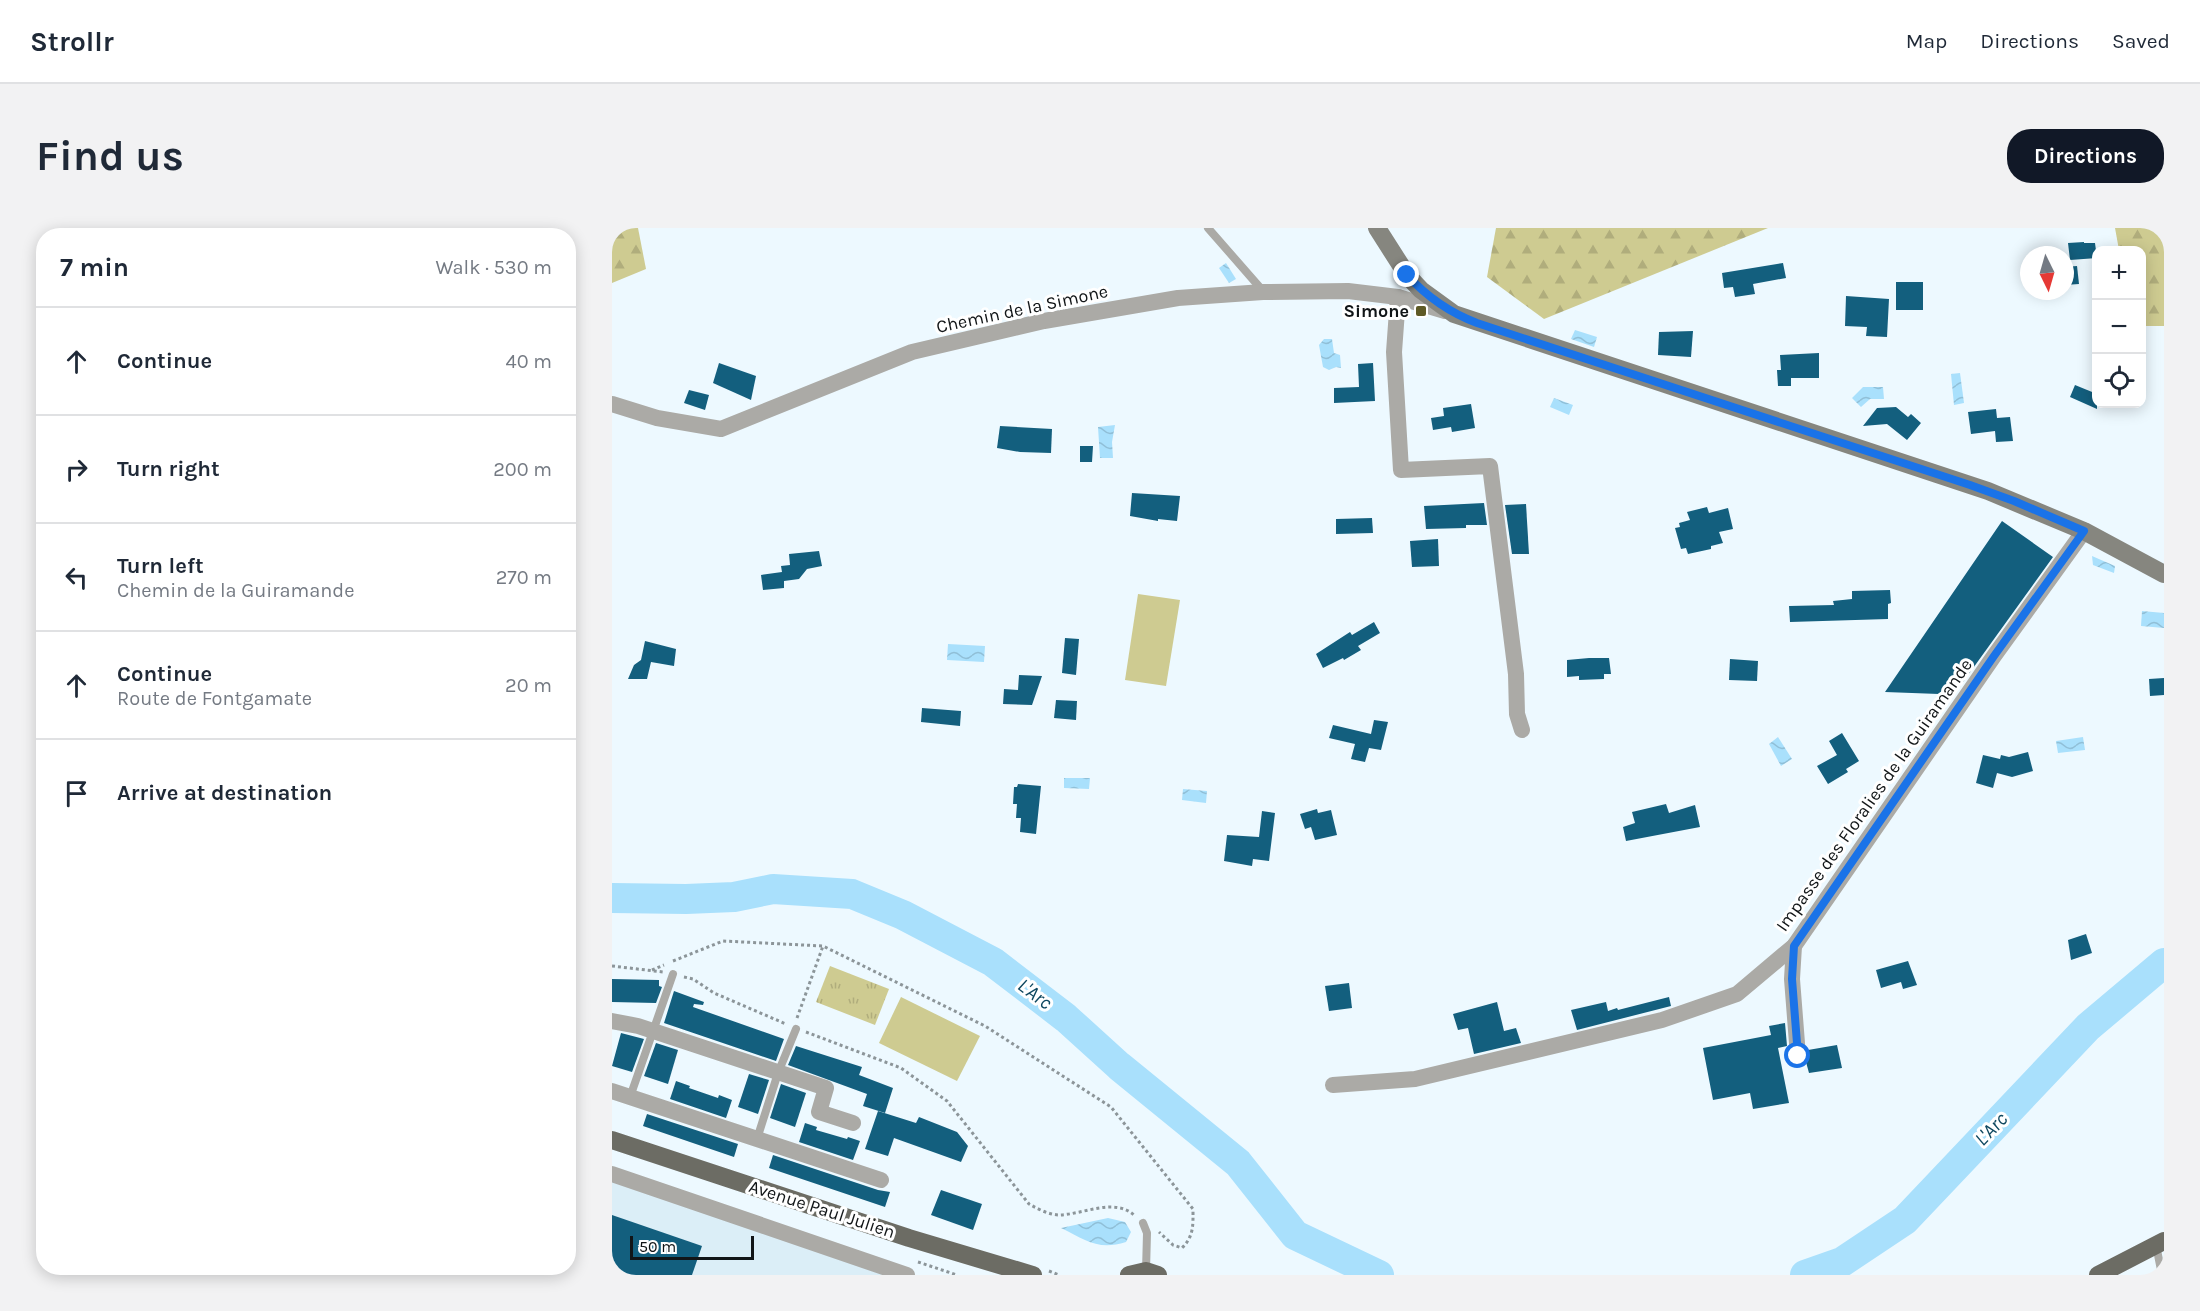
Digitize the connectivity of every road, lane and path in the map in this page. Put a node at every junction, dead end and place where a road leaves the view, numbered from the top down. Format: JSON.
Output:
{"nodes":[{"id":1,"x":1208,"y":228,"type":"edge"},
{"id":2,"x":1377,"y":228,"type":"edge"},
{"id":3,"x":1263,"y":292,"type":"junction"},
{"id":4,"x":1398,"y":297,"type":"junction"},
{"id":5,"x":1454,"y":314,"type":"junction"},
{"id":6,"x":612,"y":404,"type":"edge"},
{"id":7,"x":2084,"y":531,"type":"junction"},
{"id":8,"x":2164,"y":574,"type":"edge"},
{"id":9,"x":1522,"y":730,"type":"dead end"},
{"id":10,"x":823,"y":946,"type":"junction"},
{"id":11,"x":1794,"y":946,"type":"junction"},
{"id":12,"x":612,"y":966,"type":"edge"},
{"id":13,"x":652,"y":970,"type":"junction"},
{"id":14,"x":673,"y":974,"type":"junction"},
{"id":15,"x":612,"y":1021,"type":"edge"},
{"id":16,"x":795,"y":1028,"type":"junction"},
{"id":17,"x":653,"y":1031,"type":"junction"},
{"id":18,"x":1798,"y":1056,"type":"dead end"},
{"id":19,"x":778,"y":1072,"type":"junction"},
{"id":20,"x":1333,"y":1085,"type":"dead end"},
{"id":21,"x":612,"y":1091,"type":"edge"},
{"id":22,"x":630,"y":1097,"type":"junction"},
{"id":23,"x":853,"y":1123,"type":"dead end"},
{"id":24,"x":757,"y":1139,"type":"junction"},
{"id":25,"x":612,"y":1140,"type":"edge"},
{"id":26,"x":612,"y":1174,"type":"edge"},
{"id":27,"x":881,"y":1180,"type":"dead end"},
{"id":28,"x":1143,"y":1223,"type":"joint"},
{"id":29,"x":1147,"y":1233,"type":"junction"},
{"id":30,"x":2160,"y":1243,"type":"edge"},
{"id":31,"x":880,"y":1270,"type":"edge"},
{"id":32,"x":1138,"y":1274,"type":"edge"},
{"id":33,"x":907,"y":1275,"type":"edge"},
{"id":34,"x":1033,"y":1275,"type":"edge"},
{"id":35,"x":2098,"y":1275,"type":"edge"},
{"id":36,"x":2162,"y":1275,"type":"edge"}],
"edges":[{"from":1,"to":3,"type":"lane"},
{"from":2,"to":5,"type":"street"},
{"from":3,"to":4,"type":"street","name":"Chemin de la Simone"},
{"from":3,"to":6,"type":"street","name":"Chemin de la Simone"},
{"from":4,"to":5,"type":"street","name":"Chemin de la Simone"},
{"from":4,"to":9,"type":"street"},
{"from":5,"to":7,"type":"street"},
{"from":7,"to":8,"type":"street"},
{"from":7,"to":11,"type":"street","name":"Impasse des Floralies de la Guiramande"},
{"from":10,"to":13,"type":"path"},
{"from":10,"to":16,"type":"path"},
{"from":10,"to":29,"type":"path"},
{"from":11,"to":18,"type":"street"},
{"from":11,"to":20,"type":"street","name":"Impasse des Floralies de la Guiramande"},
{"from":12,"to":13,"type":"path"},
{"from":13,"to":14,"type":"path"},
{"from":14,"to":16,"type":"path"},
{"from":14,"to":17,"type":"lane"},
{"from":15,"to":17,"type":"street"},
{"from":16,"to":19,"type":"lane"},
{"from":16,"to":28,"type":"path"},
{"from":17,"to":19,"type":"street"},
{"from":17,"to":22,"type":"lane"},
{"from":19,"to":23,"type":"street"},
{"from":19,"to":24,"type":"lane"},
{"from":21,"to":22,"type":"street"},
{"from":22,"to":24,"type":"street"},
{"from":24,"to":27,"type":"street"},
{"from":25,"to":34,"type":"main road","name":"Avenue Paul Julien"},
{"from":26,"to":31,"type":"street"},
{"from":28,"to":29,"type":"lane"},
{"from":29,"to":32,"type":"lane"},
{"from":30,"to":35,"type":"main road"},
{"from":30,"to":36,"type":"lane"},
{"from":31,"to":33,"type":"street"}]}
